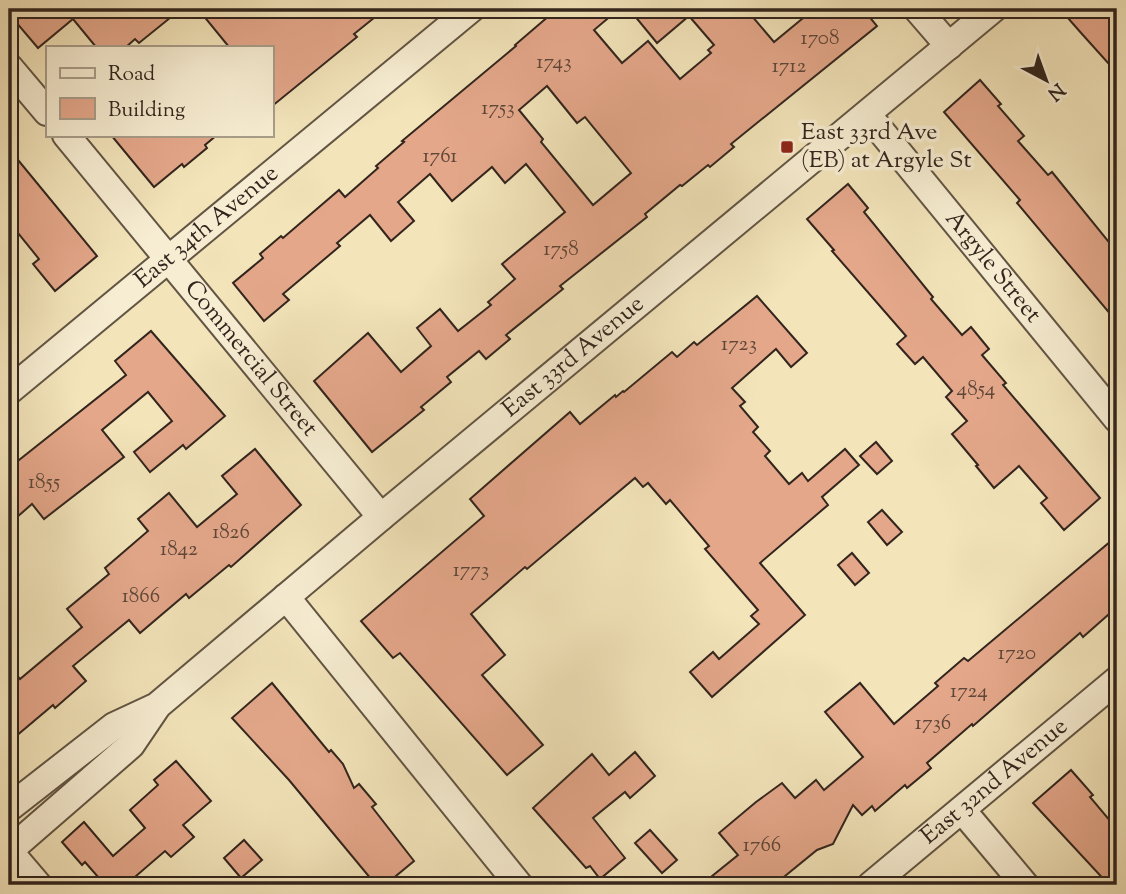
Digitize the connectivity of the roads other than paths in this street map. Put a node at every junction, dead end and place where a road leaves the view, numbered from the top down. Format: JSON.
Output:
{"nodes":[{"id":1,"x":471,"y":9,"type":"edge"},
{"id":2,"x":917,"y":9,"type":"edge"},
{"id":3,"x":993,"y":9,"type":"edge"},
{"id":4,"x":949,"y":46,"type":"junction"},
{"id":5,"x":9,"y":67,"type":"edge"},
{"id":6,"x":46,"y":111,"type":"edge"},
{"id":7,"x":867,"y":114,"type":"junction"},
{"id":8,"x":67,"y":136,"type":"edge"},
{"id":9,"x":169,"y":258,"type":"junction"},
{"id":10,"x":9,"y":391,"type":"edge"},
{"id":11,"x":1117,"y":419,"type":"edge"},
{"id":12,"x":381,"y":517,"type":"junction"},
{"id":13,"x":286,"y":597,"type":"junction"},
{"id":14,"x":1117,"y":680,"type":"edge"},
{"id":15,"x":157,"y":706,"type":"junction"},
{"id":16,"x":9,"y":808,"type":"edge"},
{"id":17,"x":961,"y":810,"type":"junction"},
{"id":18,"x":9,"y":851,"type":"edge"},
{"id":19,"x":38,"y":885,"type":"edge"},
{"id":20,"x":519,"y":885,"type":"edge"},
{"id":21,"x":871,"y":885,"type":"edge"},
{"id":22,"x":1025,"y":885,"type":"edge"}],
"edges":[{"from":1,"to":9,"type":"street","name":"East 34th Avenue"},
{"from":2,"to":4,"type":"street"},
{"from":3,"to":4,"type":"street","name":"East 33rd Avenue"},
{"from":4,"to":7,"type":"street","name":"East 33rd Avenue"},
{"from":5,"to":6,"type":"street"},
{"from":7,"to":11,"type":"street","name":"Argyle Street"},
{"from":7,"to":12,"type":"street","name":"East 33rd Avenue"},
{"from":8,"to":9,"type":"street","name":"Commercial Street"},
{"from":9,"to":10,"type":"street","name":"East 34th Avenue"},
{"from":9,"to":12,"type":"street","name":"Commercial Street"},
{"from":12,"to":13,"type":"street","name":"East 33rd Avenue"},
{"from":13,"to":15,"type":"street","name":"East 33rd Avenue"},
{"from":13,"to":20,"type":"street"},
{"from":14,"to":17,"type":"street","name":"East 32nd Avenue"},
{"from":15,"to":16,"type":"street","name":"East 33rd Avenue"},
{"from":15,"to":18,"type":"street","name":"East 33rd Avenue"},
{"from":17,"to":21,"type":"street","name":"East 32nd Avenue"},
{"from":17,"to":22,"type":"street"},
{"from":18,"to":19,"type":"street"}]}
